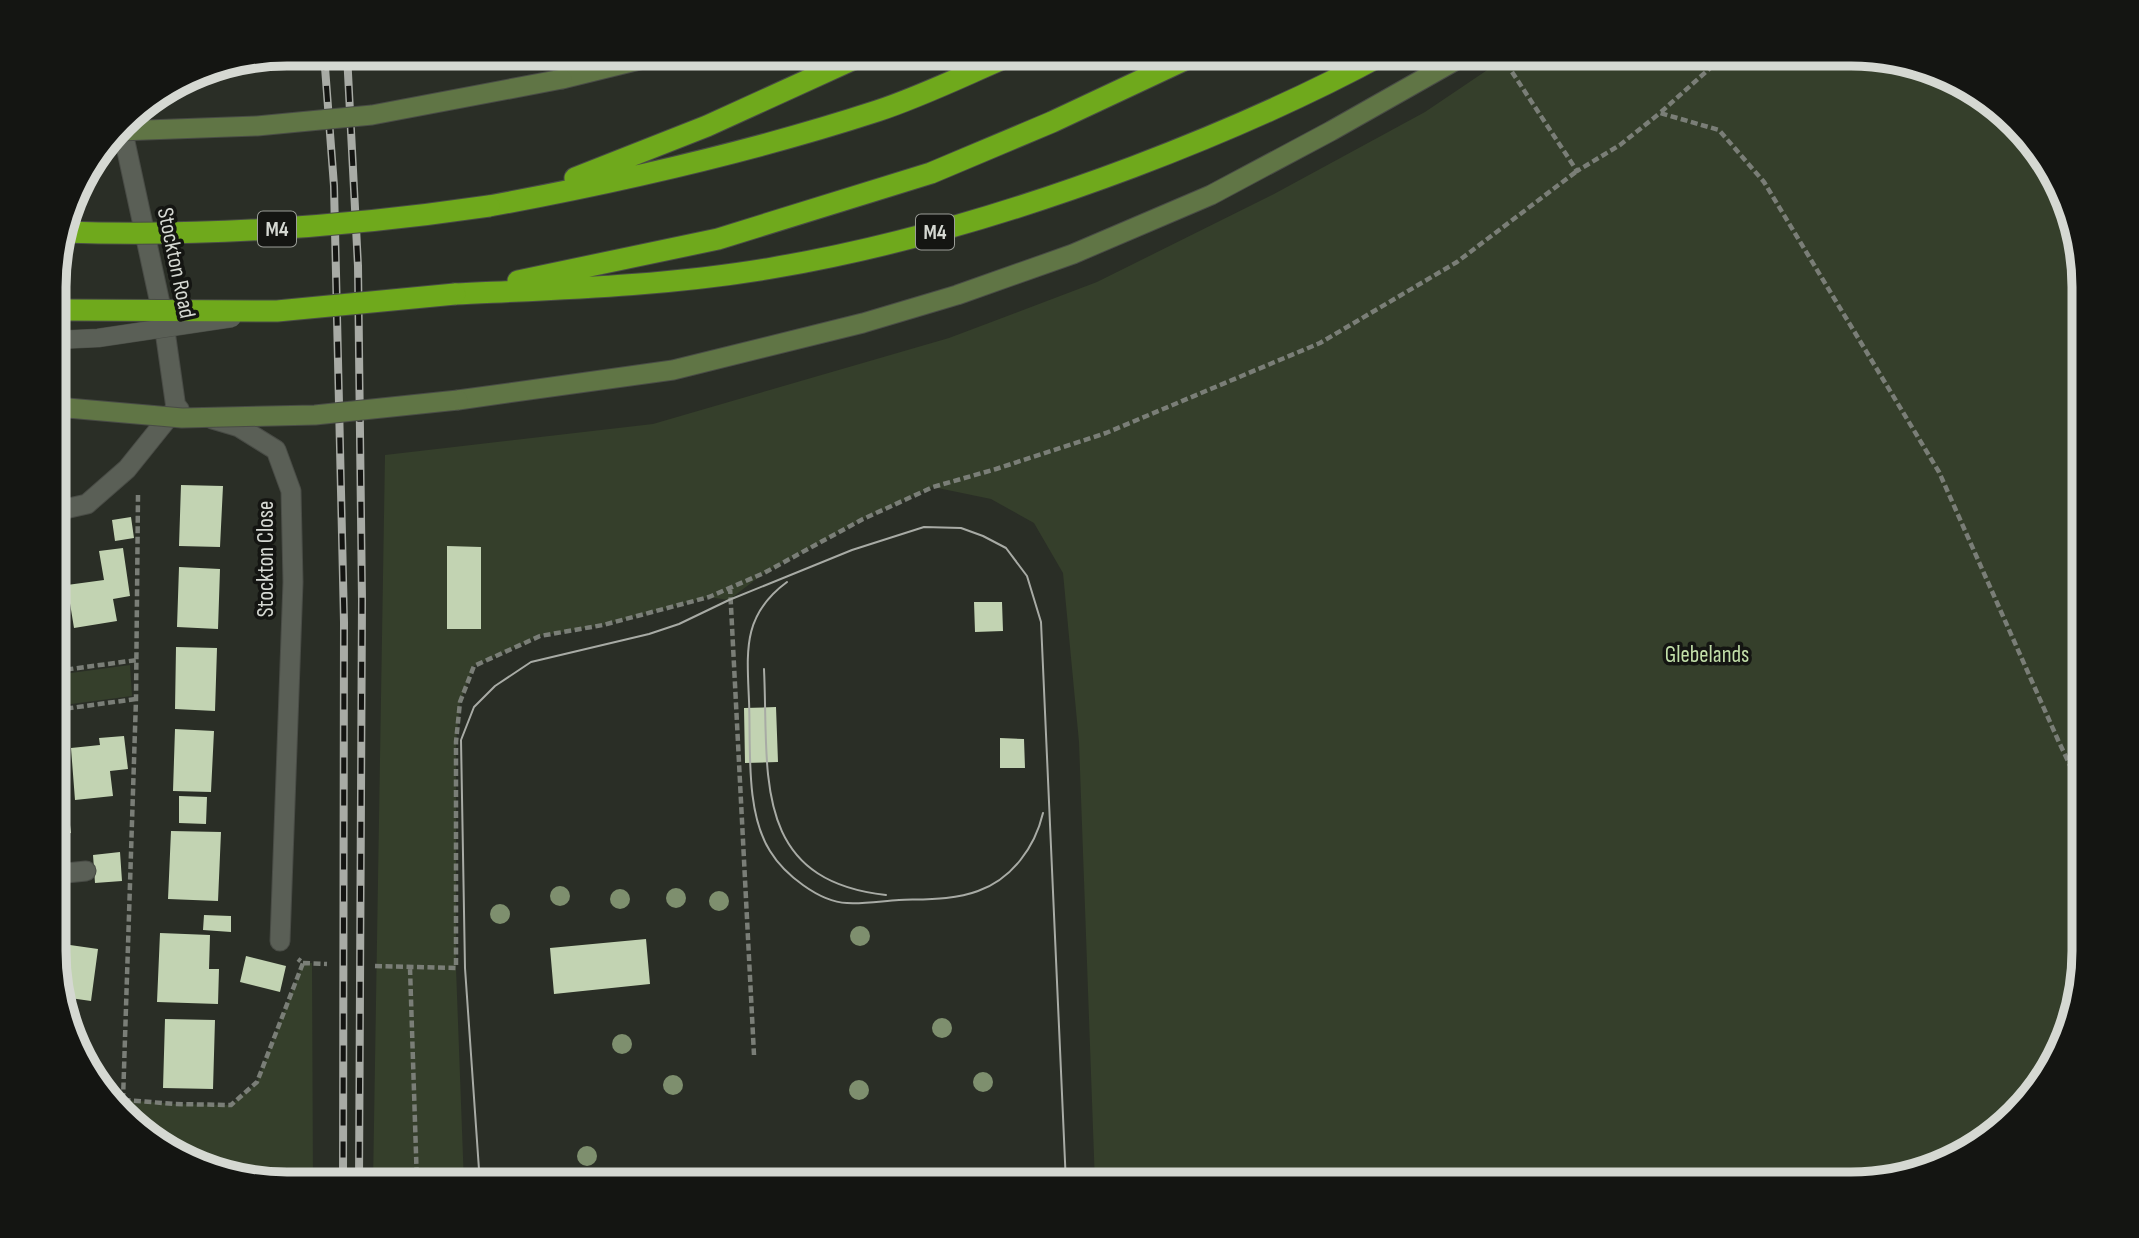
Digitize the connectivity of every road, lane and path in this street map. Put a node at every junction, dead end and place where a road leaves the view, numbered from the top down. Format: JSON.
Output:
{"nodes":[{"id":1,"x":615,"y":66,"type":"edge"},
{"id":2,"x":839,"y":66,"type":"edge"},
{"id":3,"x":985,"y":66,"type":"edge"},
{"id":4,"x":1171,"y":66,"type":"edge"},
{"id":5,"x":1362,"y":66,"type":"edge"},
{"id":6,"x":1446,"y":66,"type":"edge"},
{"id":7,"x":1713,"y":66,"type":"edge"},
{"id":8,"x":1512,"y":72,"type":"dead end"},
{"id":9,"x":1660,"y":113,"type":"junction"},
{"id":10,"x":134,"y":129,"type":"edge"},
{"id":11,"x":123,"y":141,"type":"edge"},
{"id":12,"x":1577,"y":171,"type":"junction"},
{"id":13,"x":521,"y":200,"type":"junction"},
{"id":14,"x":74,"y":232,"type":"edge"},
{"id":15,"x":456,"y":294,"type":"junction"},
{"id":16,"x":66,"y":309,"type":"edge"},
{"id":17,"x":277,"y":311,"type":"junction"},
{"id":18,"x":66,"y":340,"type":"edge"},
{"id":19,"x":66,"y":408,"type":"edge"},
{"id":20,"x":176,"y":408,"type":"junction"},
{"id":21,"x":127,"y":469,"type":"junction"},
{"id":22,"x":66,"y":509,"type":"edge"},
{"id":23,"x":730,"y":586,"type":"junction"},
{"id":24,"x":137,"y":660,"type":"junction"},
{"id":25,"x":66,"y":670,"type":"edge"},
{"id":26,"x":136,"y":699,"type":"junction"},
{"id":27,"x":66,"y":709,"type":"edge"},
{"id":28,"x":2072,"y":770,"type":"edge"},
{"id":29,"x":86,"y":871,"type":"dead end"},
{"id":30,"x":66,"y":873,"type":"edge"},
{"id":31,"x":280,"y":941,"type":"joint"},
{"id":32,"x":303,"y":963,"type":"junction"},
{"id":33,"x":327,"y":964,"type":"dead end"},
{"id":34,"x":375,"y":966,"type":"dead end"},
{"id":35,"x":410,"y":967,"type":"junction"},
{"id":36,"x":754,"y":1055,"type":"dead end"},
{"id":37,"x":123,"y":1098,"type":"edge"},
{"id":38,"x":125,"y":1100,"type":"edge"},
{"id":39,"x":417,"y":1172,"type":"edge"}],
"edges":[{"from":1,"to":10,"type":"main road","bridge":true},
{"from":2,"to":13,"type":"highway","number":"M4"},
{"from":3,"to":13,"type":"highway","number":"M4"},
{"from":4,"to":15,"type":"highway","number":"M4"},
{"from":5,"to":15,"type":"highway","number":"M4"},
{"from":6,"to":19,"type":"main road","bridge":true},
{"from":7,"to":9,"type":"path"},
{"from":8,"to":12,"type":"path"},
{"from":9,"to":12,"type":"path"},
{"from":9,"to":28,"type":"path"},
{"from":11,"to":20,"type":"street","name":"Stockton Road"},
{"from":12,"to":23,"type":"path"},
{"from":13,"to":14,"type":"highway","number":"M4","bridge":true},
{"from":15,"to":17,"type":"highway","number":"M4","bridge":true},
{"from":16,"to":17,"type":"highway","number":"M4","bridge":true},
{"from":17,"to":18,"type":"lane","bridge":true},
{"from":20,"to":21,"type":"street"},
{"from":20,"to":31,"type":"street","name":"Stockton Close"},
{"from":21,"to":22,"type":"street"},
{"from":21,"to":24,"type":"path"},
{"from":23,"to":35,"type":"path"},
{"from":23,"to":36,"type":"path"},
{"from":24,"to":25,"type":"path"},
{"from":24,"to":26,"type":"path"},
{"from":26,"to":27,"type":"path"},
{"from":26,"to":37,"type":"path"},
{"from":29,"to":30,"type":"street"},
{"from":31,"to":32,"type":"path"},
{"from":32,"to":33,"type":"path"},
{"from":32,"to":38,"type":"path"},
{"from":34,"to":35,"type":"path"},
{"from":35,"to":39,"type":"path"}]}
